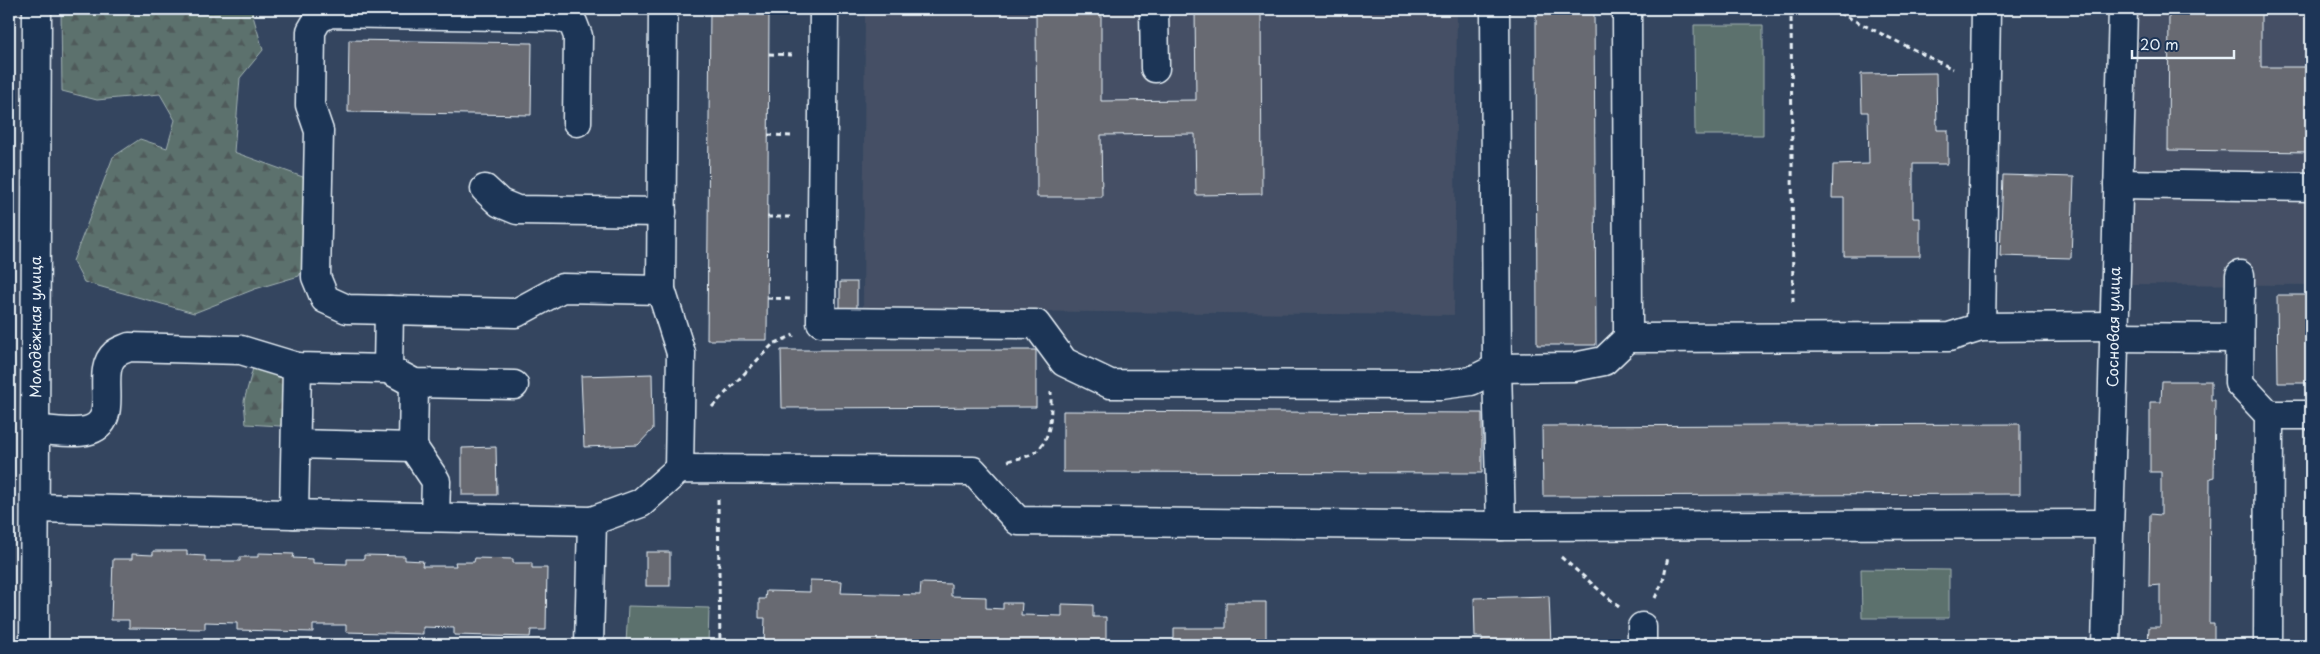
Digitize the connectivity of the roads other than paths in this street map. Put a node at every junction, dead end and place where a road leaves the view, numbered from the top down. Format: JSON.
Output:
{"nodes":[{"id":1,"x":37,"y":9,"type":"edge"},
{"id":2,"x":663,"y":9,"type":"edge"},
{"id":3,"x":824,"y":9,"type":"edge"},
{"id":4,"x":1154,"y":9,"type":"edge"},
{"id":5,"x":1495,"y":9,"type":"edge"},
{"id":6,"x":1627,"y":9,"type":"edge"},
{"id":7,"x":1986,"y":9,"type":"edge"},
{"id":8,"x":2123,"y":9,"type":"edge"},
{"id":9,"x":1155,"y":68,"type":"dead end"},
{"id":10,"x":577,"y":122,"type":"dead end"},
{"id":11,"x":2118,"y":184,"type":"junction"},
{"id":12,"x":2311,"y":186,"type":"edge"},
{"id":13,"x":485,"y":189,"type":"dead end"},
{"id":14,"x":662,"y":212,"type":"junction"},
{"id":15,"x":2240,"y":275,"type":"dead end"},
{"id":16,"x":661,"y":290,"type":"junction"},
{"id":17,"x":389,"y":310,"type":"junction"},
{"id":18,"x":1981,"y":327,"type":"junction"},
{"id":19,"x":2114,"y":332,"type":"junction"},
{"id":20,"x":1628,"y":338,"type":"junction"},
{"id":21,"x":2239,"y":338,"type":"junction"},
{"id":22,"x":297,"y":367,"type":"junction"},
{"id":23,"x":1497,"y":368,"type":"junction"},
{"id":24,"x":388,"y":370,"type":"junction"},
{"id":25,"x":414,"y":383,"type":"junction"},
{"id":26,"x":514,"y":385,"type":"dead end"},
{"id":27,"x":2270,"y":415,"type":"junction"},
{"id":28,"x":2311,"y":415,"type":"edge"},
{"id":29,"x":36,"y":430,"type":"junction"},
{"id":30,"x":296,"y":444,"type":"junction"},
{"id":31,"x":413,"y":447,"type":"junction"},
{"id":32,"x":679,"y":469,"type":"junction"},
{"id":33,"x":36,"y":508,"type":"junction"},
{"id":34,"x":294,"y":514,"type":"junction"},
{"id":35,"x":435,"y":517,"type":"junction"},
{"id":36,"x":592,"y":521,"type":"junction"},
{"id":37,"x":2109,"y":524,"type":"junction"},
{"id":38,"x":1513,"y":526,"type":"junction"},
{"id":39,"x":34,"y":645,"type":"edge"},
{"id":40,"x":589,"y":645,"type":"edge"},
{"id":41,"x":2106,"y":645,"type":"edge"},
{"id":42,"x":2268,"y":645,"type":"edge"}],
"edges":[{"from":1,"to":29,"type":"street","name":"Молодёжная улица"},
{"from":2,"to":14,"type":"street"},
{"from":3,"to":23,"type":"street"},
{"from":4,"to":9,"type":"street"},
{"from":5,"to":23,"type":"street"},
{"from":6,"to":20,"type":"street"},
{"from":7,"to":18,"type":"street"},
{"from":8,"to":11,"type":"street","name":"Сосновая улица"},
{"from":10,"to":17,"type":"street"},
{"from":11,"to":12,"type":"street"},
{"from":11,"to":19,"type":"street","name":"Сосновая улица"},
{"from":13,"to":14,"type":"street"},
{"from":14,"to":16,"type":"street"},
{"from":15,"to":21,"type":"street"},
{"from":16,"to":17,"type":"street"},
{"from":16,"to":32,"type":"street"},
{"from":17,"to":24,"type":"street"},
{"from":18,"to":19,"type":"street"},
{"from":18,"to":20,"type":"street"},
{"from":19,"to":21,"type":"street"},
{"from":19,"to":37,"type":"street","name":"Сосновая улица"},
{"from":20,"to":23,"type":"street"},
{"from":21,"to":27,"type":"street"},
{"from":22,"to":24,"type":"street"},
{"from":22,"to":29,"type":"street"},
{"from":22,"to":30,"type":"street"},
{"from":23,"to":38,"type":"street"},
{"from":24,"to":25,"type":"street"},
{"from":25,"to":26,"type":"street"},
{"from":25,"to":31,"type":"street"},
{"from":27,"to":28,"type":"street"},
{"from":27,"to":42,"type":"street"},
{"from":29,"to":33,"type":"street","name":"Молодёжная улица"},
{"from":30,"to":31,"type":"street"},
{"from":30,"to":34,"type":"street"},
{"from":31,"to":35,"type":"street"},
{"from":32,"to":36,"type":"street"},
{"from":32,"to":38,"type":"street"},
{"from":33,"to":34,"type":"street"},
{"from":33,"to":39,"type":"street","name":"Молодёжная улица"},
{"from":34,"to":35,"type":"street"},
{"from":35,"to":36,"type":"street"},
{"from":36,"to":40,"type":"street"},
{"from":37,"to":38,"type":"street"},
{"from":37,"to":41,"type":"street","name":"Сосновая улица"}]}
